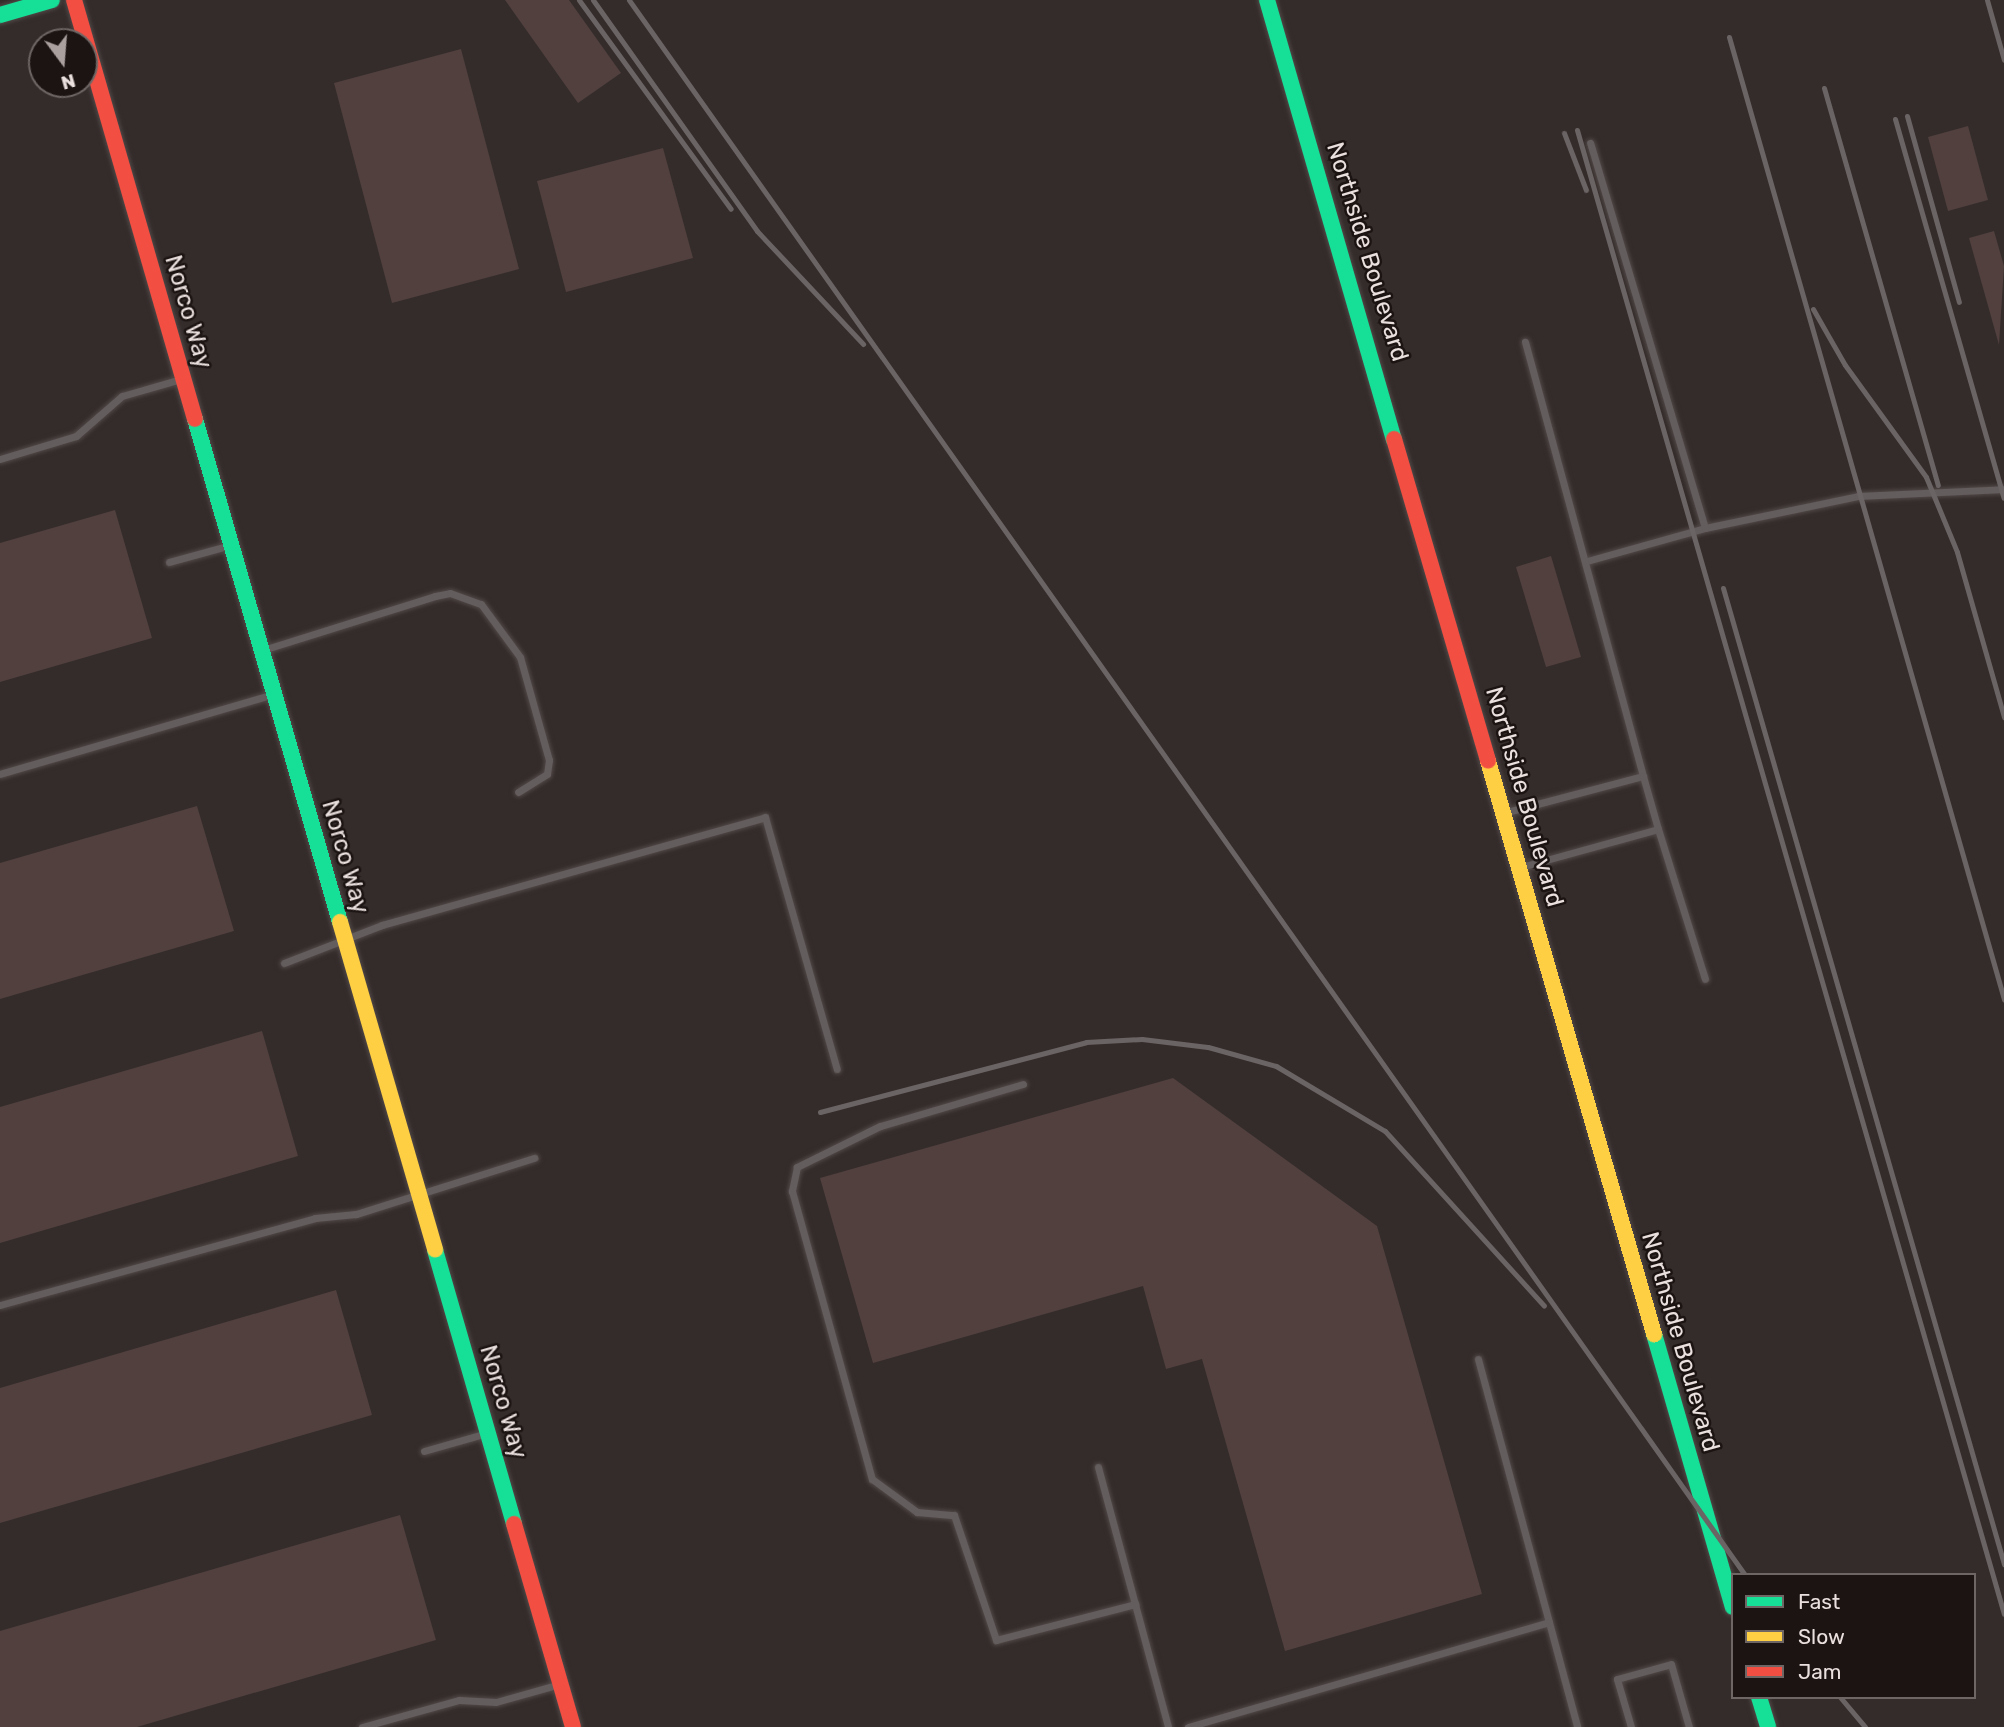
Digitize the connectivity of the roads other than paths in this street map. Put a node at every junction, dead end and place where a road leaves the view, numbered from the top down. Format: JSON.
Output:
{"nodes":[{"id":1,"x":52,"y":0,"type":"edge"},
{"id":2,"x":74,"y":0,"type":"edge"},
{"id":3,"x":1267,"y":0,"type":"edge"},
{"id":4,"x":0,"y":15,"type":"edge"},
{"id":5,"x":1590,"y":143,"type":"dead end"},
{"id":6,"x":1525,"y":342,"type":"dead end"},
{"id":7,"x":183,"y":378,"type":"junction"},
{"id":8,"x":0,"y":459,"type":"edge"},
{"id":9,"x":2004,"y":489,"type":"edge"},
{"id":10,"x":1705,"y":528,"type":"junction"},
{"id":11,"x":231,"y":545,"type":"junction"},
{"id":12,"x":1587,"y":561,"type":"junction"},
{"id":13,"x":169,"y":562,"type":"dead end"},
{"id":14,"x":262,"y":650,"type":"junction"},
{"id":15,"x":274,"y":694,"type":"junction"},
{"id":16,"x":0,"y":774,"type":"edge"},
{"id":17,"x":1643,"y":776,"type":"junction"},
{"id":18,"x":518,"y":792,"type":"dead end"},
{"id":19,"x":1505,"y":813,"type":"junction"},
{"id":20,"x":1658,"y":829,"type":"junction"},
{"id":21,"x":1521,"y":867,"type":"junction"},
{"id":22,"x":346,"y":944,"type":"junction"},
{"id":23,"x":284,"y":963,"type":"dead end"},
{"id":24,"x":1705,"y":979,"type":"dead end"},
{"id":25,"x":837,"y":1069,"type":"dead end"},
{"id":26,"x":1023,"y":1084,"type":"dead end"},
{"id":27,"x":534,"y":1158,"type":"dead end"},
{"id":28,"x":420,"y":1196,"type":"junction"},
{"id":29,"x":0,"y":1306,"type":"edge"},
{"id":30,"x":1478,"y":1359,"type":"dead end"},
{"id":31,"x":488,"y":1433,"type":"junction"},
{"id":32,"x":424,"y":1451,"type":"dead end"},
{"id":33,"x":1098,"y":1467,"type":"dead end"},
{"id":34,"x":1731,"y":1600,"type":"edge"},
{"id":35,"x":1135,"y":1604,"type":"junction"},
{"id":36,"x":1549,"y":1622,"type":"junction"},
{"id":37,"x":561,"y":1684,"type":"junction"},
{"id":38,"x":1760,"y":1699,"type":"edge"},
{"id":39,"x":362,"y":1727,"type":"edge"},
{"id":40,"x":573,"y":1727,"type":"edge"},
{"id":41,"x":1168,"y":1727,"type":"edge"},
{"id":42,"x":1188,"y":1727,"type":"edge"},
{"id":43,"x":1577,"y":1727,"type":"edge"},
{"id":44,"x":1631,"y":1727,"type":"edge"},
{"id":45,"x":1689,"y":1727,"type":"edge"},
{"id":46,"x":1768,"y":1727,"type":"edge"}],
"edges":[{"from":1,"to":4,"type":"street"},
{"from":2,"to":7,"type":"street","name":"Norco Way"},
{"from":3,"to":19,"type":"street","name":"Northside Boulevard"},
{"from":5,"to":10,"type":"lane"},
{"from":6,"to":12,"type":"lane"},
{"from":7,"to":8,"type":"lane"},
{"from":7,"to":11,"type":"street","name":"Norco Way"},
{"from":9,"to":10,"type":"lane"},
{"from":10,"to":12,"type":"lane"},
{"from":11,"to":13,"type":"lane"},
{"from":11,"to":14,"type":"street","name":"Norco Way"},
{"from":12,"to":17,"type":"lane"},
{"from":14,"to":15,"type":"street","name":"Norco Way"},
{"from":14,"to":18,"type":"lane"},
{"from":15,"to":16,"type":"lane"},
{"from":15,"to":22,"type":"street","name":"Norco Way"},
{"from":17,"to":19,"type":"lane"},
{"from":17,"to":20,"type":"lane"},
{"from":19,"to":21,"type":"street","name":"Northside Boulevard"},
{"from":20,"to":21,"type":"lane"},
{"from":20,"to":24,"type":"lane"},
{"from":21,"to":34,"type":"street","name":"Northside Boulevard"},
{"from":22,"to":23,"type":"lane"},
{"from":22,"to":25,"type":"lane"},
{"from":22,"to":28,"type":"street","name":"Norco Way"},
{"from":26,"to":35,"type":"lane"},
{"from":27,"to":28,"type":"lane"},
{"from":28,"to":29,"type":"lane"},
{"from":28,"to":31,"type":"street","name":"Norco Way"},
{"from":30,"to":36,"type":"lane"},
{"from":31,"to":32,"type":"lane"},
{"from":31,"to":37,"type":"street","name":"Norco Way"},
{"from":33,"to":35,"type":"lane"},
{"from":35,"to":41,"type":"lane"},
{"from":36,"to":42,"type":"lane"},
{"from":36,"to":43,"type":"lane"},
{"from":37,"to":39,"type":"lane"},
{"from":37,"to":40,"type":"street","name":"Norco Way"},
{"from":38,"to":46,"type":"street"},
{"from":44,"to":45,"type":"lane"}]}
